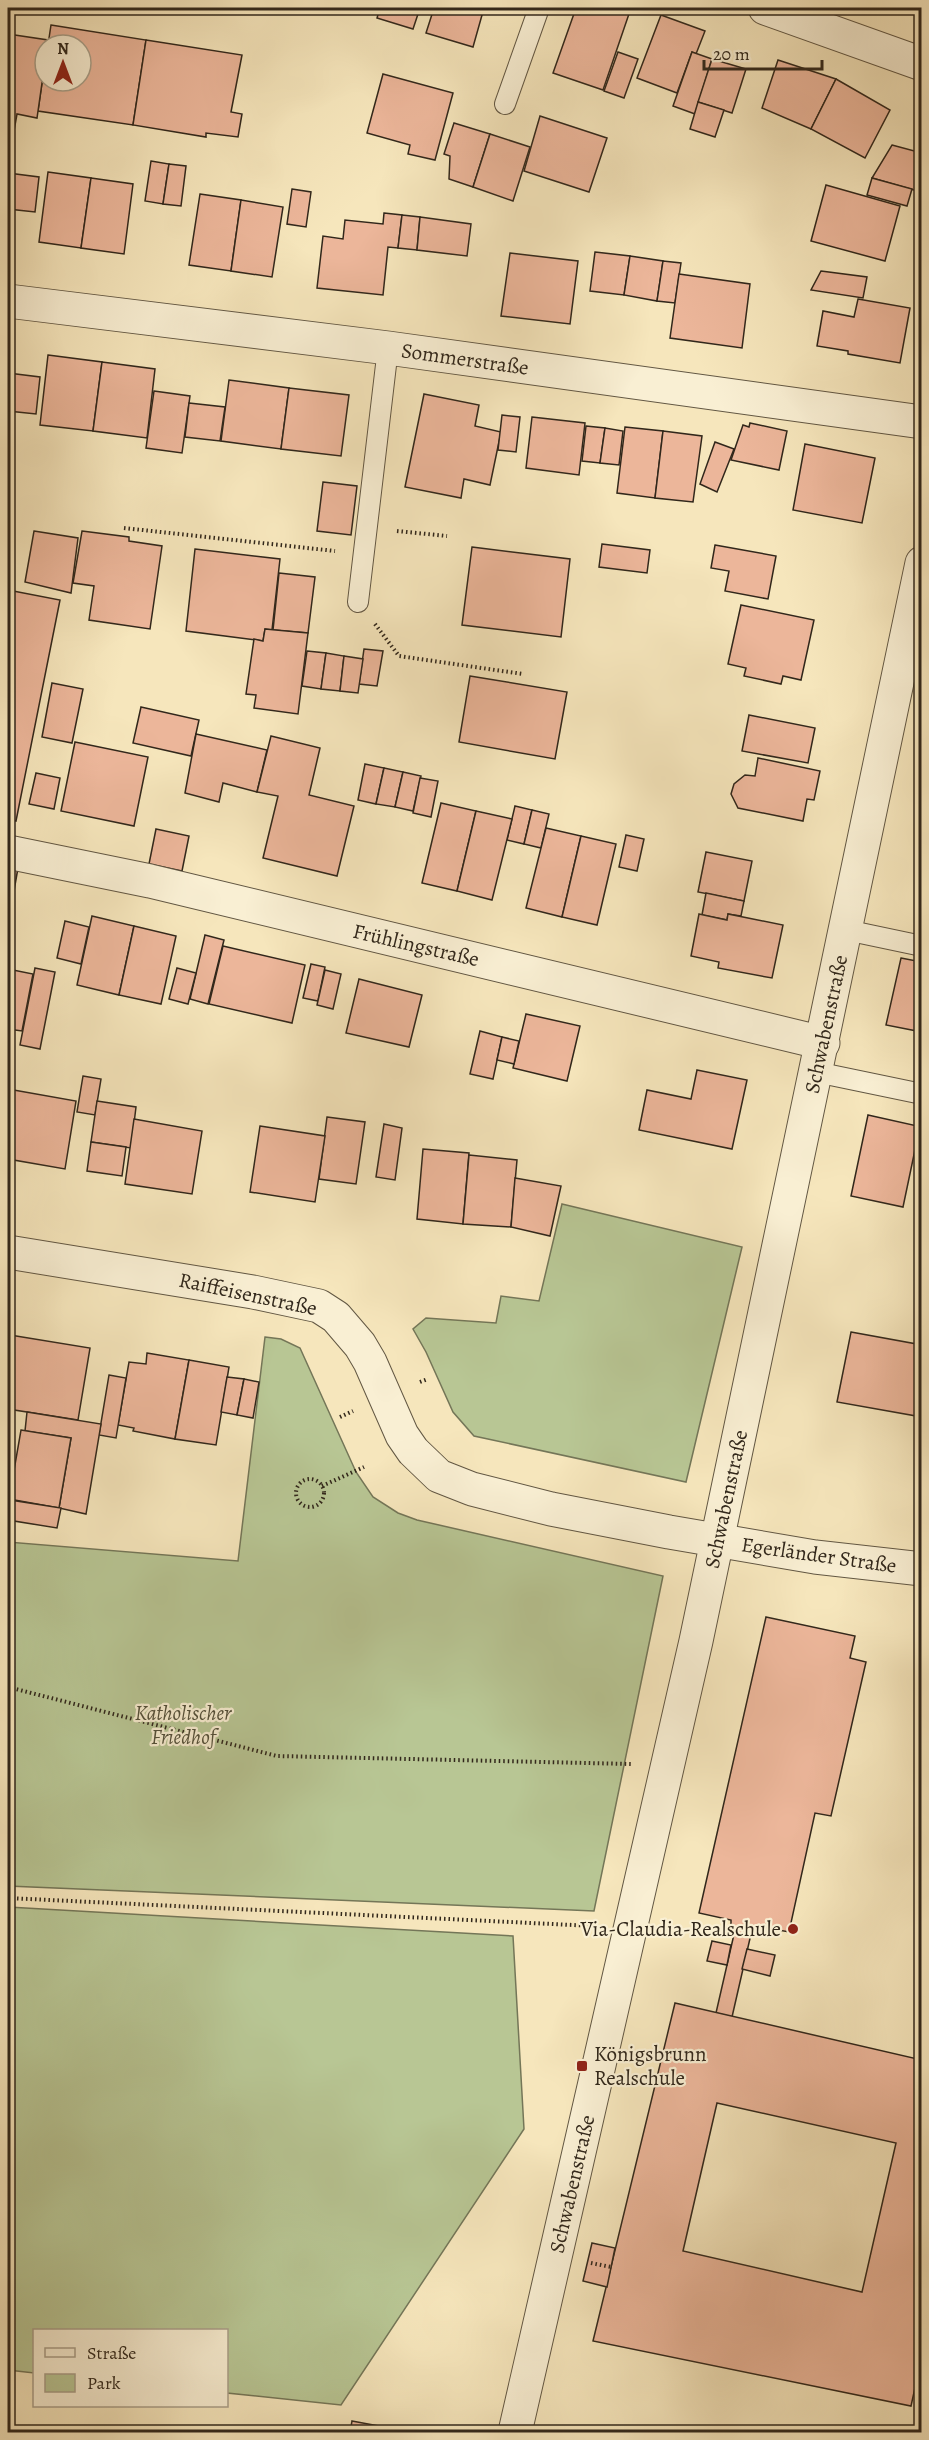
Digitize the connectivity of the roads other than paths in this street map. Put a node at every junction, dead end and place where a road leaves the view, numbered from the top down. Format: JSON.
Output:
{"nodes":[{"id":1,"x":539,"y":8,"type":"edge"},
{"id":2,"x":765,"y":8,"type":"edge"},
{"id":3,"x":921,"y":64,"type":"edge"},
{"id":4,"x":505,"y":104,"type":"dead end"},
{"id":5,"x":8,"y":301,"type":"edge"},
{"id":6,"x":388,"y":348,"type":"junction"},
{"id":7,"x":921,"y":422,"type":"edge"},
{"id":8,"x":921,"y":563,"type":"edge"},
{"id":9,"x":358,"y":602,"type":"road end"},
{"id":10,"x":8,"y":852,"type":"edge"},
{"id":11,"x":846,"y":930,"type":"junction"},
{"id":12,"x":921,"y":946,"type":"edge"},
{"id":13,"x":819,"y":1057,"type":"junction"},
{"id":14,"x":921,"y":1094,"type":"edge"},
{"id":15,"x":8,"y":1252,"type":"edge"},
{"id":16,"x":717,"y":1540,"type":"junction"},
{"id":17,"x":921,"y":1569,"type":"edge"},
{"id":18,"x":515,"y":2433,"type":"edge"}],
"edges":[{"from":1,"to":4,"type":"lane"},
{"from":2,"to":3,"type":"street"},
{"from":5,"to":6,"type":"street","name":"Sommerstraße"},
{"from":6,"to":7,"type":"street","name":"Sommerstraße"},
{"from":6,"to":9,"type":"lane"},
{"from":8,"to":11,"type":"street","name":"Schwabenstraße"},
{"from":10,"to":13,"type":"street","name":"Frühlingstraße"},
{"from":11,"to":12,"type":"lane"},
{"from":11,"to":13,"type":"street","name":"Schwabenstraße"},
{"from":13,"to":14,"type":"lane"},
{"from":13,"to":16,"type":"street","name":"Schwabenstraße"},
{"from":15,"to":16,"type":"street","name":"Raiffeisenstraße"},
{"from":16,"to":17,"type":"street","name":"Egerländer Straße"},
{"from":16,"to":18,"type":"street","name":"Schwabenstraße"}]}
